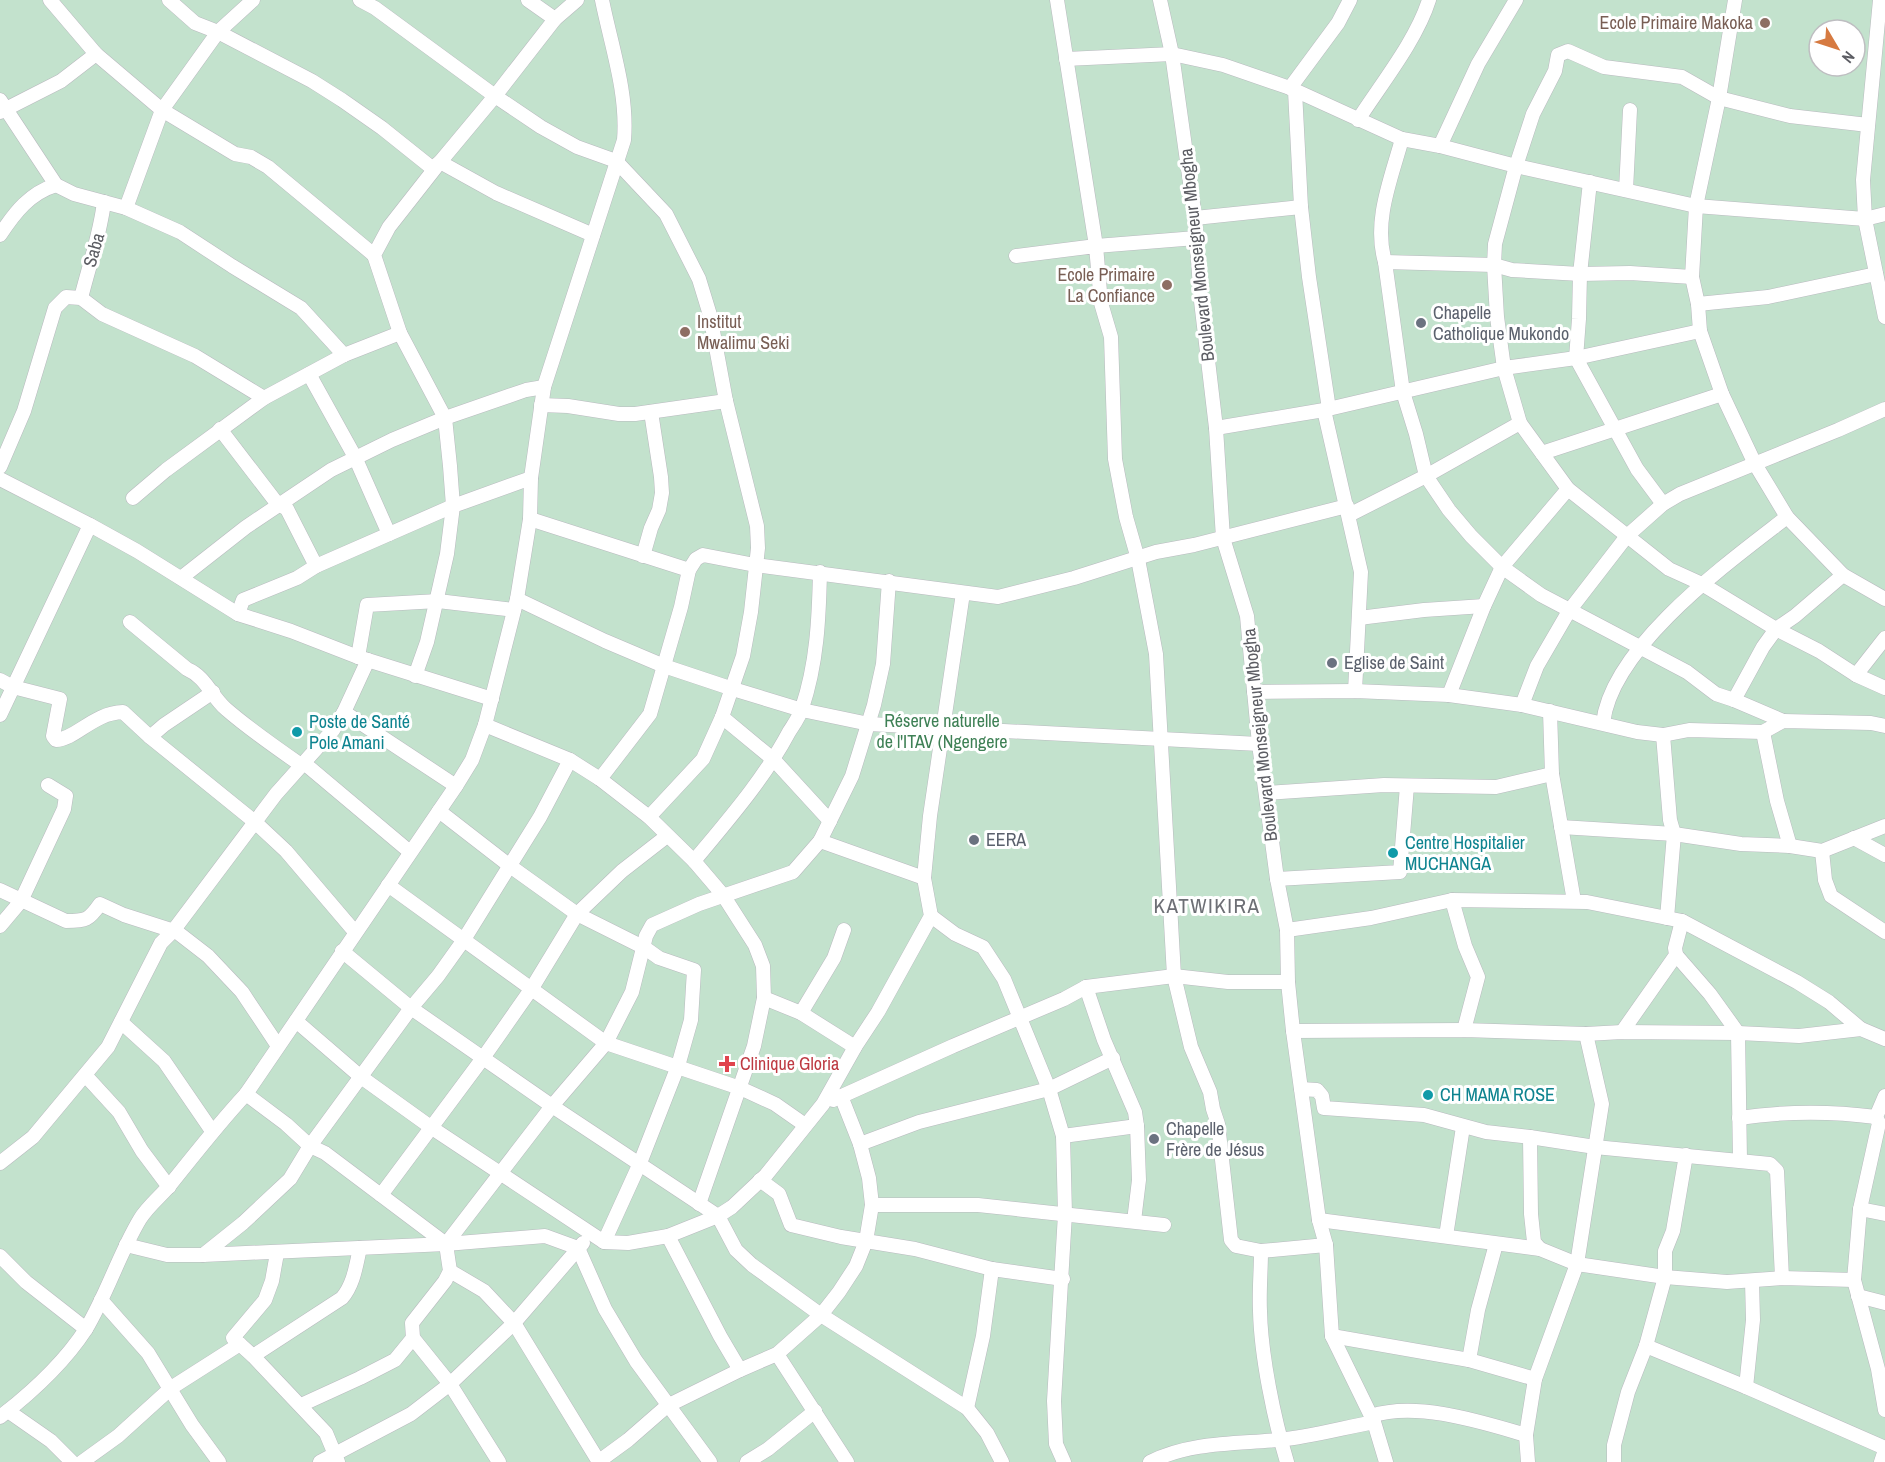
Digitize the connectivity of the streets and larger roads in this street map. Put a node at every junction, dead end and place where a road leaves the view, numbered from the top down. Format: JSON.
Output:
{"nodes":[{"id":1,"x":50,"y":0,"type":"edge"},
{"id":2,"x":169,"y":0,"type":"edge"},
{"id":3,"x":253,"y":0,"type":"edge"},
{"id":4,"x":360,"y":0,"type":"edge"},
{"id":5,"x":528,"y":0,"type":"edge"},
{"id":6,"x":577,"y":0,"type":"edge"},
{"id":7,"x":602,"y":0,"type":"edge"},
{"id":8,"x":1057,"y":0,"type":"edge"},
{"id":9,"x":1160,"y":0,"type":"edge"},
{"id":10,"x":1350,"y":0,"type":"edge"},
{"id":11,"x":1429,"y":0,"type":"edge"},
{"id":12,"x":1516,"y":0,"type":"edge"},
{"id":13,"x":1735,"y":0,"type":"edge"},
{"id":14,"x":1880,"y":0,"type":"edge"},
{"id":15,"x":555,"y":20,"type":"junction"},
{"id":16,"x":218,"y":32,"type":"junction"},
{"id":17,"x":96,"y":54,"type":"junction"},
{"id":18,"x":1172,"y":54,"type":"junction"},
{"id":19,"x":1066,"y":59,"type":"junction"},
{"id":20,"x":1292,"y":90,"type":"junction"},
{"id":21,"x":495,"y":96,"type":"junction"},
{"id":22,"x":1719,"y":98,"type":"junction"},
{"id":23,"x":2,"y":107,"type":"edge"},
{"id":24,"x":162,"y":110,"type":"junction"},
{"id":25,"x":1630,"y":111,"type":"dead end"},
{"id":26,"x":1358,"y":120,"type":"junction"},
{"id":27,"x":1868,"y":124,"type":"junction"},
{"id":28,"x":1402,"y":139,"type":"junction"},
{"id":29,"x":1440,"y":146,"type":"junction"},
{"id":30,"x":616,"y":161,"type":"junction"},
{"id":31,"x":440,"y":162,"type":"junction"},
{"id":32,"x":1516,"y":166,"type":"junction"},
{"id":33,"x":1590,"y":182,"type":"junction"},
{"id":34,"x":56,"y":185,"type":"junction"},
{"id":35,"x":1626,"y":190,"type":"junction"},
{"id":36,"x":104,"y":202,"type":"junction"},
{"id":37,"x":1696,"y":206,"type":"junction"},
{"id":38,"x":1301,"y":207,"type":"junction"},
{"id":39,"x":126,"y":208,"type":"junction"},
{"id":40,"x":1885,"y":214,"type":"edge"},
{"id":41,"x":1195,"y":218,"type":"junction"},
{"id":42,"x":1865,"y":219,"type":"junction"},
{"id":43,"x":0,"y":235,"type":"edge"},
{"id":44,"x":593,"y":235,"type":"junction"},
{"id":45,"x":1196,"y":238,"type":"junction"},
{"id":46,"x":1096,"y":246,"type":"junction"},
{"id":47,"x":374,"y":255,"type":"junction"},
{"id":48,"x":1016,"y":256,"type":"dead end"},
{"id":49,"x":1385,"y":262,"type":"junction"},
{"id":50,"x":1494,"y":265,"type":"junction"},
{"id":51,"x":1580,"y":274,"type":"junction"},
{"id":52,"x":1876,"y":274,"type":"junction"},
{"id":53,"x":1692,"y":277,"type":"junction"},
{"id":54,"x":81,"y":298,"type":"junction"},
{"id":55,"x":1698,"y":304,"type":"junction"},
{"id":56,"x":1885,"y":317,"type":"edge"},
{"id":57,"x":1700,"y":331,"type":"junction"},
{"id":58,"x":400,"y":333,"type":"junction"},
{"id":59,"x":344,"y":355,"type":"junction"},
{"id":60,"x":1576,"y":358,"type":"junction"},
{"id":61,"x":1504,"y":368,"type":"junction"},
{"id":62,"x":309,"y":374,"type":"junction"},
{"id":63,"x":544,"y":387,"type":"junction"},
{"id":64,"x":1403,"y":392,"type":"junction"},
{"id":65,"x":1722,"y":394,"type":"junction"},
{"id":66,"x":264,"y":398,"type":"junction"},
{"id":67,"x":726,"y":401,"type":"junction"},
{"id":68,"x":541,"y":405,"type":"junction"},
{"id":69,"x":1327,"y":409,"type":"junction"},
{"id":70,"x":1885,"y":409,"type":"edge"},
{"id":71,"x":651,"y":412,"type":"junction"},
{"id":72,"x":445,"y":418,"type":"junction"},
{"id":73,"x":1520,"y":423,"type":"junction"},
{"id":74,"x":1216,"y":428,"type":"junction"},
{"id":75,"x":220,"y":429,"type":"junction"},
{"id":76,"x":1615,"y":430,"type":"junction"},
{"id":77,"x":3,"y":451,"type":"edge"},
{"id":78,"x":1542,"y":453,"type":"junction"},
{"id":79,"x":355,"y":458,"type":"junction"},
{"id":80,"x":1755,"y":464,"type":"junction"},
{"id":81,"x":0,"y":467,"type":"edge"},
{"id":82,"x":1426,"y":476,"type":"junction"},
{"id":83,"x":531,"y":478,"type":"junction"},
{"id":84,"x":0,"y":479,"type":"edge"},
{"id":85,"x":1568,"y":489,"type":"junction"},
{"id":86,"x":133,"y":498,"type":"dead end"},
{"id":87,"x":1663,"y":504,"type":"junction"},
{"id":88,"x":281,"y":505,"type":"junction"},
{"id":89,"x":453,"y":506,"type":"junction"},
{"id":90,"x":1348,"y":511,"type":"junction"},
{"id":91,"x":1787,"y":517,"type":"junction"},
{"id":92,"x":530,"y":519,"type":"junction"},
{"id":93,"x":90,"y":525,"type":"junction"},
{"id":94,"x":389,"y":534,"type":"junction"},
{"id":95,"x":1627,"y":536,"type":"junction"},
{"id":96,"x":1223,"y":538,"type":"junction"},
{"id":97,"x":644,"y":556,"type":"junction"},
{"id":98,"x":1138,"y":558,"type":"junction"},
{"id":99,"x":755,"y":565,"type":"junction"},
{"id":100,"x":316,"y":566,"type":"junction"},
{"id":101,"x":1502,"y":567,"type":"junction"},
{"id":102,"x":689,"y":570,"type":"junction"},
{"id":103,"x":820,"y":572,"type":"junction"},
{"id":104,"x":1843,"y":575,"type":"junction"},
{"id":105,"x":181,"y":578,"type":"junction"},
{"id":106,"x":889,"y":581,"type":"junction"},
{"id":107,"x":1702,"y":584,"type":"junction"},
{"id":108,"x":963,"y":593,"type":"junction"},
{"id":109,"x":1885,"y":599,"type":"edge"},
{"id":110,"x":438,"y":601,"type":"junction"},
{"id":111,"x":515,"y":605,"type":"junction"},
{"id":112,"x":1484,"y":606,"type":"junction"},
{"id":113,"x":1569,"y":611,"type":"junction"},
{"id":114,"x":238,"y":614,"type":"junction"},
{"id":115,"x":1359,"y":618,"type":"junction"},
{"id":116,"x":130,"y":622,"type":"dead end"},
{"id":117,"x":1776,"y":629,"type":"junction"},
{"id":118,"x":1885,"y":638,"type":"edge"},
{"id":119,"x":1640,"y":647,"type":"junction"},
{"id":120,"x":363,"y":658,"type":"junction"},
{"id":121,"x":664,"y":666,"type":"junction"},
{"id":122,"x":1856,"y":675,"type":"junction"},
{"id":123,"x":415,"y":676,"type":"junction"},
{"id":124,"x":6,"y":684,"type":"edge"},
{"id":125,"x":1885,"y":688,"type":"edge"},
{"id":126,"x":733,"y":689,"type":"junction"},
{"id":127,"x":1355,"y":691,"type":"junction"},
{"id":128,"x":213,"y":692,"type":"junction"},
{"id":129,"x":1254,"y":692,"type":"junction"},
{"id":130,"x":1449,"y":695,"type":"junction"},
{"id":131,"x":492,"y":699,"type":"junction"},
{"id":132,"x":1734,"y":700,"type":"junction"},
{"id":133,"x":1522,"y":705,"type":"junction"},
{"id":134,"x":802,"y":710,"type":"junction"},
{"id":135,"x":1550,"y":711,"type":"junction"},
{"id":136,"x":344,"y":712,"type":"junction"},
{"id":137,"x":0,"y":715,"type":"edge"},
{"id":138,"x":722,"y":717,"type":"junction"},
{"id":139,"x":1783,"y":721,"type":"junction"},
{"id":140,"x":1603,"y":723,"type":"junction"},
{"id":141,"x":869,"y":724,"type":"junction"},
{"id":142,"x":485,"y":725,"type":"junction"},
{"id":143,"x":1885,"y":726,"type":"edge"},
{"id":144,"x":944,"y":728,"type":"junction"},
{"id":145,"x":1763,"y":732,"type":"junction"},
{"id":146,"x":1663,"y":735,"type":"junction"},
{"id":147,"x":150,"y":737,"type":"junction"},
{"id":148,"x":1159,"y":737,"type":"junction"},
{"id":149,"x":1259,"y":744,"type":"junction"},
{"id":150,"x":570,"y":760,"type":"junction"},
{"id":151,"x":774,"y":760,"type":"junction"},
{"id":152,"x":303,"y":764,"type":"junction"},
{"id":153,"x":1552,"y":774,"type":"junction"},
{"id":154,"x":600,"y":779,"type":"junction"},
{"id":155,"x":48,"y":784,"type":"dead end"},
{"id":156,"x":456,"y":786,"type":"junction"},
{"id":157,"x":1407,"y":786,"type":"junction"},
{"id":158,"x":1266,"y":793,"type":"junction"},
{"id":159,"x":439,"y":811,"type":"junction"},
{"id":160,"x":649,"y":817,"type":"junction"},
{"id":161,"x":830,"y":821,"type":"junction"},
{"id":162,"x":255,"y":822,"type":"junction"},
{"id":163,"x":1885,"y":826,"type":"edge"},
{"id":164,"x":1561,"y":827,"type":"junction"},
{"id":165,"x":1674,"y":834,"type":"junction"},
{"id":166,"x":667,"y":836,"type":"junction"},
{"id":167,"x":1854,"y":838,"type":"junction"},
{"id":168,"x":820,"y":841,"type":"junction"},
{"id":169,"x":1790,"y":846,"type":"junction"},
{"id":170,"x":1822,"y":851,"type":"junction"},
{"id":171,"x":410,"y":852,"type":"junction"},
{"id":172,"x":1885,"y":855,"type":"edge"},
{"id":173,"x":694,"y":861,"type":"junction"},
{"id":174,"x":510,"y":866,"type":"junction"},
{"id":175,"x":924,"y":878,"type":"junction"},
{"id":176,"x":1276,"y":879,"type":"junction"},
{"id":177,"x":388,"y":885,"type":"junction"},
{"id":178,"x":0,"y":890,"type":"edge"},
{"id":179,"x":723,"y":895,"type":"junction"},
{"id":180,"x":1452,"y":900,"type":"junction"},
{"id":181,"x":21,"y":901,"type":"junction"},
{"id":182,"x":1574,"y":901,"type":"junction"},
{"id":183,"x":577,"y":914,"type":"junction"},
{"id":184,"x":931,"y":916,"type":"junction"},
{"id":185,"x":1667,"y":918,"type":"junction"},
{"id":186,"x":1682,"y":921,"type":"junction"},
{"id":187,"x":0,"y":926,"type":"edge"},
{"id":188,"x":844,"y":930,"type":"dead end"},
{"id":189,"x":1287,"y":930,"type":"junction"},
{"id":190,"x":173,"y":931,"type":"junction"},
{"id":191,"x":355,"y":932,"type":"junction"},
{"id":192,"x":1885,"y":932,"type":"edge"},
{"id":193,"x":463,"y":940,"type":"junction"},
{"id":194,"x":645,"y":948,"type":"junction"},
{"id":195,"x":342,"y":951,"type":"junction"},
{"id":196,"x":1676,"y":955,"type":"junction"},
{"id":197,"x":1174,"y":976,"type":"junction"},
{"id":198,"x":1288,"y":982,"type":"junction"},
{"id":199,"x":1086,"y":987,"type":"junction"},
{"id":200,"x":532,"y":988,"type":"junction"},
{"id":201,"x":764,"y":998,"type":"junction"},
{"id":202,"x":411,"y":1008,"type":"junction"},
{"id":203,"x":801,"y":1013,"type":"junction"},
{"id":204,"x":1019,"y":1018,"type":"junction"},
{"id":205,"x":296,"y":1021,"type":"junction"},
{"id":206,"x":121,"y":1022,"type":"junction"},
{"id":207,"x":1861,"y":1029,"type":"junction"},
{"id":208,"x":1464,"y":1030,"type":"junction"},
{"id":209,"x":1293,"y":1031,"type":"junction"},
{"id":210,"x":1622,"y":1032,"type":"junction"},
{"id":211,"x":1738,"y":1033,"type":"junction"},
{"id":212,"x":1586,"y":1034,"type":"junction"},
{"id":213,"x":1885,"y":1039,"type":"edge"},
{"id":214,"x":606,"y":1042,"type":"junction"},
{"id":215,"x":278,"y":1046,"type":"junction"},
{"id":216,"x":855,"y":1047,"type":"junction"},
{"id":217,"x":483,"y":1058,"type":"junction"},
{"id":218,"x":1113,"y":1058,"type":"junction"},
{"id":219,"x":678,"y":1066,"type":"junction"},
{"id":220,"x":86,"y":1076,"type":"junction"},
{"id":221,"x":361,"y":1077,"type":"junction"},
{"id":222,"x":740,"y":1088,"type":"junction"},
{"id":223,"x":1049,"y":1089,"type":"junction"},
{"id":224,"x":1301,"y":1089,"type":"junction"},
{"id":225,"x":246,"y":1094,"type":"junction"},
{"id":226,"x":841,"y":1096,"type":"junction"},
{"id":227,"x":1885,"y":1096,"type":"edge"},
{"id":228,"x":823,"y":1104,"type":"junction"},
{"id":229,"x":552,"y":1106,"type":"junction"},
{"id":230,"x":1739,"y":1118,"type":"junction"},
{"id":231,"x":1880,"y":1122,"type":"edge"},
{"id":232,"x":806,"y":1125,"type":"junction"},
{"id":233,"x":1137,"y":1126,"type":"junction"},
{"id":234,"x":1463,"y":1127,"type":"junction"},
{"id":235,"x":432,"y":1128,"type":"junction"},
{"id":236,"x":212,"y":1131,"type":"junction"},
{"id":237,"x":1063,"y":1136,"type":"junction"},
{"id":238,"x":1530,"y":1137,"type":"junction"},
{"id":239,"x":860,"y":1144,"type":"junction"},
{"id":240,"x":310,"y":1146,"type":"junction"},
{"id":241,"x":1595,"y":1147,"type":"junction"},
{"id":242,"x":1686,"y":1155,"type":"junction"},
{"id":243,"x":1740,"y":1160,"type":"junction"},
{"id":244,"x":0,"y":1163,"type":"edge"},
{"id":245,"x":640,"y":1163,"type":"junction"},
{"id":246,"x":500,"y":1175,"type":"junction"},
{"id":247,"x":760,"y":1180,"type":"junction"},
{"id":248,"x":169,"y":1187,"type":"junction"},
{"id":249,"x":381,"y":1195,"type":"junction"},
{"id":250,"x":699,"y":1204,"type":"junction"},
{"id":251,"x":872,"y":1205,"type":"junction"},
{"id":252,"x":1860,"y":1209,"type":"junction"},
{"id":253,"x":1065,"y":1214,"type":"junction"},
{"id":254,"x":1885,"y":1214,"type":"edge"},
{"id":255,"x":718,"y":1216,"type":"junction"},
{"id":256,"x":1319,"y":1220,"type":"junction"},
{"id":257,"x":1134,"y":1221,"type":"junction"},
{"id":258,"x":1164,"y":1225,"type":"dead end"},
{"id":259,"x":591,"y":1235,"type":"junction"},
{"id":260,"x":668,"y":1236,"type":"junction"},
{"id":261,"x":1446,"y":1236,"type":"junction"},
{"id":262,"x":866,"y":1241,"type":"junction"},
{"id":263,"x":604,"y":1242,"type":"junction"},
{"id":264,"x":446,"y":1244,"type":"junction"},
{"id":265,"x":1496,"y":1244,"type":"junction"},
{"id":266,"x":126,"y":1245,"type":"junction"},
{"id":267,"x":1326,"y":1245,"type":"junction"},
{"id":268,"x":360,"y":1248,"type":"junction"},
{"id":269,"x":578,"y":1248,"type":"junction"},
{"id":270,"x":1539,"y":1249,"type":"junction"},
{"id":271,"x":1261,"y":1251,"type":"junction"},
{"id":272,"x":277,"y":1253,"type":"junction"},
{"id":273,"x":0,"y":1256,"type":"edge"},
{"id":274,"x":202,"y":1256,"type":"junction"},
{"id":275,"x":1578,"y":1264,"type":"junction"},
{"id":276,"x":992,"y":1269,"type":"junction"},
{"id":277,"x":450,"y":1271,"type":"junction"},
{"id":278,"x":1665,"y":1277,"type":"junction"},
{"id":279,"x":1782,"y":1278,"type":"junction"},
{"id":280,"x":1063,"y":1279,"type":"junction"},
{"id":281,"x":1854,"y":1280,"type":"junction"},
{"id":282,"x":1752,"y":1281,"type":"junction"},
{"id":283,"x":1858,"y":1296,"type":"junction"},
{"id":284,"x":101,"y":1300,"type":"junction"},
{"id":285,"x":1885,"y":1303,"type":"edge"},
{"id":286,"x":821,"y":1315,"type":"junction"},
{"id":287,"x":514,"y":1323,"type":"junction"},
{"id":288,"x":86,"y":1329,"type":"junction"},
{"id":289,"x":1332,"y":1336,"type":"junction"},
{"id":290,"x":413,"y":1338,"type":"junction"},
{"id":291,"x":240,"y":1344,"type":"junction"},
{"id":292,"x":1646,"y":1346,"type":"junction"},
{"id":293,"x":777,"y":1354,"type":"junction"},
{"id":294,"x":253,"y":1356,"type":"junction"},
{"id":295,"x":1469,"y":1360,"type":"junction"},
{"id":296,"x":740,"y":1370,"type":"junction"},
{"id":297,"x":1881,"y":1370,"type":"edge"},
{"id":298,"x":1535,"y":1379,"type":"junction"},
{"id":299,"x":450,"y":1384,"type":"junction"},
{"id":300,"x":1746,"y":1387,"type":"junction"},
{"id":301,"x":171,"y":1388,"type":"junction"},
{"id":302,"x":301,"y":1405,"type":"junction"},
{"id":303,"x":667,"y":1406,"type":"junction"},
{"id":304,"x":967,"y":1408,"type":"junction"},
{"id":305,"x":1885,"y":1410,"type":"edge"},
{"id":306,"x":815,"y":1411,"type":"junction"},
{"id":307,"x":4,"y":1414,"type":"edge"},
{"id":308,"x":1372,"y":1419,"type":"junction"},
{"id":309,"x":1526,"y":1435,"type":"junction"},
{"id":310,"x":1280,"y":1440,"type":"junction"},
{"id":311,"x":1885,"y":1449,"type":"edge"},
{"id":312,"x":336,"y":1458,"type":"edge"},
{"id":313,"x":72,"y":1462,"type":"edge"},
{"id":314,"x":82,"y":1462,"type":"edge"},
{"id":315,"x":219,"y":1462,"type":"edge"},
{"id":316,"x":320,"y":1462,"type":"edge"},
{"id":317,"x":499,"y":1462,"type":"edge"},
{"id":318,"x":598,"y":1462,"type":"edge"},
{"id":319,"x":710,"y":1462,"type":"edge"},
{"id":320,"x":747,"y":1462,"type":"edge"},
{"id":321,"x":847,"y":1462,"type":"edge"},
{"id":322,"x":1002,"y":1462,"type":"edge"},
{"id":323,"x":1064,"y":1462,"type":"edge"},
{"id":324,"x":1150,"y":1462,"type":"edge"},
{"id":325,"x":1287,"y":1462,"type":"edge"},
{"id":326,"x":1386,"y":1462,"type":"edge"},
{"id":327,"x":1528,"y":1462,"type":"edge"},
{"id":328,"x":1614,"y":1462,"type":"edge"},
{"id":329,"x":1881,"y":1462,"type":"edge"}],
"edges":[{"from":1,"to":17,"type":"street"},
{"from":2,"to":16,"type":"street"},
{"from":3,"to":16,"type":"street"},
{"from":4,"to":21,"type":"street"},
{"from":5,"to":15,"type":"street"},
{"from":6,"to":15,"type":"street"},
{"from":7,"to":30,"type":"street"},
{"from":8,"to":19,"type":"street"},
{"from":9,"to":18,"type":"street","name":"Boulevard Monseigneur Mbogha"},
{"from":10,"to":20,"type":"street"},
{"from":11,"to":26,"type":"street"},
{"from":12,"to":29,"type":"street"},
{"from":13,"to":22,"type":"street"},
{"from":14,"to":27,"type":"street"},
{"from":15,"to":21,"type":"street"},
{"from":16,"to":24,"type":"street"},
{"from":16,"to":31,"type":"street"},
{"from":17,"to":23,"type":"street"},
{"from":17,"to":24,"type":"street"},
{"from":18,"to":19,"type":"street"},
{"from":18,"to":20,"type":"street"},
{"from":18,"to":41,"type":"street","name":"Boulevard Monseigneur Mbogha"},
{"from":19,"to":46,"type":"street"},
{"from":20,"to":26,"type":"street"},
{"from":20,"to":38,"type":"street"},
{"from":21,"to":30,"type":"street"},
{"from":21,"to":31,"type":"street"},
{"from":22,"to":27,"type":"street"},
{"from":22,"to":32,"type":"street"},
{"from":22,"to":37,"type":"street"},
{"from":23,"to":34,"type":"street"},
{"from":24,"to":39,"type":"street"},
{"from":24,"to":47,"type":"street"},
{"from":25,"to":35,"type":"street"},
{"from":26,"to":28,"type":"street"},
{"from":27,"to":42,"type":"street"},
{"from":28,"to":29,"type":"street"},
{"from":28,"to":49,"type":"street"},
{"from":29,"to":32,"type":"street"},
{"from":30,"to":44,"type":"street"},
{"from":30,"to":67,"type":"street"},
{"from":31,"to":44,"type":"street"},
{"from":31,"to":47,"type":"street"},
{"from":32,"to":33,"type":"street"},
{"from":32,"to":50,"type":"street"},
{"from":33,"to":35,"type":"street"},
{"from":33,"to":51,"type":"street"},
{"from":34,"to":36,"type":"street"},
{"from":34,"to":43,"type":"street"},
{"from":35,"to":37,"type":"street"},
{"from":36,"to":39,"type":"street"},
{"from":36,"to":54,"type":"street","name":"Saba"},
{"from":37,"to":42,"type":"street"},
{"from":37,"to":53,"type":"street"},
{"from":38,"to":41,"type":"street"},
{"from":38,"to":69,"type":"street"},
{"from":39,"to":59,"type":"street"},
{"from":40,"to":42,"type":"street"},
{"from":41,"to":45,"type":"street","name":"Boulevard Monseigneur Mbogha"},
{"from":42,"to":52,"type":"street"},
{"from":44,"to":63,"type":"street"},
{"from":45,"to":46,"type":"street"},
{"from":45,"to":74,"type":"street","name":"Boulevard Monseigneur Mbogha"},
{"from":46,"to":48,"type":"street"},
{"from":46,"to":98,"type":"street"},
{"from":47,"to":58,"type":"street"},
{"from":49,"to":50,"type":"street"},
{"from":49,"to":64,"type":"street"},
{"from":50,"to":51,"type":"street"},
{"from":50,"to":61,"type":"street"},
{"from":51,"to":53,"type":"street"},
{"from":51,"to":60,"type":"street"},
{"from":52,"to":55,"type":"street"},
{"from":52,"to":56,"type":"street"},
{"from":53,"to":55,"type":"street"},
{"from":54,"to":66,"type":"street"},
{"from":54,"to":77,"type":"street"},
{"from":55,"to":57,"type":"street"},
{"from":57,"to":60,"type":"street"},
{"from":57,"to":65,"type":"street"},
{"from":58,"to":59,"type":"street"},
{"from":58,"to":72,"type":"street"},
{"from":59,"to":62,"type":"street"},
{"from":60,"to":61,"type":"street"},
{"from":60,"to":76,"type":"street"},
{"from":61,"to":64,"type":"street"},
{"from":61,"to":73,"type":"street"},
{"from":62,"to":66,"type":"street"},
{"from":62,"to":79,"type":"street"},
{"from":63,"to":68,"type":"street"},
{"from":63,"to":72,"type":"street"},
{"from":64,"to":69,"type":"street"},
{"from":64,"to":82,"type":"street"},
{"from":65,"to":76,"type":"street"},
{"from":65,"to":80,"type":"street"},
{"from":66,"to":75,"type":"street"},
{"from":67,"to":71,"type":"street"},
{"from":67,"to":99,"type":"street"},
{"from":68,"to":71,"type":"street"},
{"from":68,"to":83,"type":"street"},
{"from":69,"to":74,"type":"street"},
{"from":69,"to":90,"type":"street"},
{"from":70,"to":80,"type":"street"},
{"from":71,"to":97,"type":"street"},
{"from":72,"to":79,"type":"street"},
{"from":72,"to":89,"type":"street"},
{"from":73,"to":78,"type":"street"},
{"from":73,"to":82,"type":"street"},
{"from":74,"to":96,"type":"street","name":"Boulevard Monseigneur Mbogha"},
{"from":75,"to":86,"type":"street"},
{"from":75,"to":88,"type":"street"},
{"from":76,"to":78,"type":"street"},
{"from":76,"to":87,"type":"street"},
{"from":77,"to":81,"type":"street"},
{"from":78,"to":85,"type":"street"},
{"from":79,"to":88,"type":"street"},
{"from":79,"to":94,"type":"street"},
{"from":80,"to":87,"type":"street"},
{"from":80,"to":91,"type":"street"},
{"from":82,"to":90,"type":"street"},
{"from":82,"to":101,"type":"street"},
{"from":83,"to":89,"type":"street"},
{"from":83,"to":92,"type":"street"},
{"from":84,"to":93,"type":"street"},
{"from":85,"to":95,"type":"street"},
{"from":85,"to":101,"type":"street"},
{"from":87,"to":95,"type":"street"},
{"from":88,"to":100,"type":"street"},
{"from":88,"to":105,"type":"street"},
{"from":89,"to":94,"type":"street"},
{"from":89,"to":110,"type":"street"},
{"from":90,"to":96,"type":"street"},
{"from":90,"to":115,"type":"street"},
{"from":91,"to":104,"type":"street"},
{"from":91,"to":107,"type":"street"},
{"from":92,"to":97,"type":"street"},
{"from":92,"to":111,"type":"street"},
{"from":93,"to":105,"type":"street"},
{"from":93,"to":124,"type":"street"},
{"from":94,"to":100,"type":"street"},
{"from":95,"to":107,"type":"street"},
{"from":95,"to":113,"type":"street"},
{"from":96,"to":98,"type":"street"},
{"from":96,"to":129,"type":"street","name":"Boulevard Monseigneur Mbogha"},
{"from":97,"to":102,"type":"street"},
{"from":98,"to":108,"type":"street"},
{"from":98,"to":148,"type":"street"},
{"from":99,"to":102,"type":"street"},
{"from":99,"to":103,"type":"street"},
{"from":99,"to":126,"type":"street"},
{"from":100,"to":114,"type":"street"},
{"from":101,"to":112,"type":"street"},
{"from":101,"to":113,"type":"street"},
{"from":102,"to":121,"type":"street"},
{"from":103,"to":106,"type":"street"},
{"from":103,"to":134,"type":"street"},
{"from":104,"to":109,"type":"street"},
{"from":104,"to":117,"type":"street"},
{"from":105,"to":114,"type":"street"},
{"from":106,"to":108,"type":"street"},
{"from":106,"to":141,"type":"street"},
{"from":107,"to":117,"type":"street"},
{"from":107,"to":119,"type":"street"},
{"from":108,"to":144,"type":"street"},
{"from":110,"to":111,"type":"street"},
{"from":110,"to":120,"type":"street"},
{"from":110,"to":123,"type":"street"},
{"from":111,"to":121,"type":"street"},
{"from":111,"to":131,"type":"street"},
{"from":112,"to":115,"type":"street"},
{"from":112,"to":130,"type":"street"},
{"from":113,"to":119,"type":"street"},
{"from":113,"to":133,"type":"street"},
{"from":114,"to":120,"type":"street"},
{"from":115,"to":127,"type":"street"},
{"from":116,"to":128,"type":"street"},
{"from":117,"to":122,"type":"street"},
{"from":117,"to":132,"type":"street"},
{"from":118,"to":122,"type":"street"},
{"from":119,"to":132,"type":"street"},
{"from":119,"to":140,"type":"street"},
{"from":120,"to":123,"type":"street"},
{"from":120,"to":136,"type":"street"},
{"from":121,"to":126,"type":"street"},
{"from":121,"to":154,"type":"street"},
{"from":122,"to":125,"type":"street"},
{"from":123,"to":131,"type":"street"},
{"from":124,"to":137,"type":"street"},
{"from":124,"to":147,"type":"street"},
{"from":126,"to":134,"type":"street"},
{"from":126,"to":138,"type":"street"},
{"from":127,"to":129,"type":"street"},
{"from":127,"to":130,"type":"street"},
{"from":128,"to":147,"type":"street"},
{"from":128,"to":152,"type":"street"},
{"from":129,"to":149,"type":"street","name":"Boulevard Monseigneur Mbogha"},
{"from":130,"to":133,"type":"street"},
{"from":131,"to":142,"type":"street"},
{"from":132,"to":139,"type":"street"},
{"from":133,"to":135,"type":"street"},
{"from":134,"to":141,"type":"street"},
{"from":134,"to":151,"type":"street"},
{"from":135,"to":140,"type":"street"},
{"from":135,"to":153,"type":"street"},
{"from":136,"to":152,"type":"street"},
{"from":136,"to":156,"type":"street"},
{"from":138,"to":151,"type":"street"},
{"from":138,"to":160,"type":"street"},
{"from":139,"to":143,"type":"street"},
{"from":139,"to":145,"type":"street"},
{"from":140,"to":146,"type":"street"},
{"from":141,"to":144,"type":"street"},
{"from":141,"to":161,"type":"street"},
{"from":142,"to":150,"type":"street"},
{"from":142,"to":156,"type":"street"},
{"from":144,"to":148,"type":"street"},
{"from":144,"to":175,"type":"street"},
{"from":145,"to":146,"type":"street"},
{"from":145,"to":169,"type":"street"},
{"from":146,"to":165,"type":"street"},
{"from":147,"to":162,"type":"street"},
{"from":148,"to":149,"type":"street"},
{"from":148,"to":197,"type":"street"},
{"from":149,"to":158,"type":"street","name":"Boulevard Monseigneur Mbogha"},
{"from":150,"to":154,"type":"street"},
{"from":150,"to":174,"type":"street"},
{"from":151,"to":161,"type":"street"},
{"from":151,"to":173,"type":"street"},
{"from":152,"to":162,"type":"street"},
{"from":152,"to":171,"type":"street"},
{"from":153,"to":157,"type":"street"},
{"from":153,"to":164,"type":"street"},
{"from":154,"to":160,"type":"street"},
{"from":155,"to":181,"type":"street"},
{"from":156,"to":159,"type":"street"},
{"from":157,"to":158,"type":"street"},
{"from":157,"to":176,"type":"street"},
{"from":158,"to":176,"type":"street","name":"Boulevard Monseigneur Mbogha"},
{"from":159,"to":171,"type":"street"},
{"from":159,"to":174,"type":"street"},
{"from":160,"to":166,"type":"street"},
{"from":161,"to":168,"type":"street"},
{"from":162,"to":190,"type":"street"},
{"from":162,"to":191,"type":"street"},
{"from":163,"to":167,"type":"street"},
{"from":164,"to":165,"type":"street"},
{"from":164,"to":182,"type":"street"},
{"from":165,"to":169,"type":"street"},
{"from":165,"to":185,"type":"street"},
{"from":166,"to":173,"type":"street"},
{"from":166,"to":183,"type":"street"},
{"from":167,"to":170,"type":"street"},
{"from":167,"to":172,"type":"street"},
{"from":168,"to":175,"type":"street"},
{"from":168,"to":179,"type":"street"},
{"from":169,"to":170,"type":"street"},
{"from":170,"to":192,"type":"street"},
{"from":171,"to":177,"type":"street"},
{"from":173,"to":179,"type":"street"},
{"from":174,"to":183,"type":"street"},
{"from":174,"to":193,"type":"street"},
{"from":175,"to":184,"type":"street"},
{"from":176,"to":189,"type":"street","name":"Boulevard Monseigneur Mbogha"},
{"from":177,"to":191,"type":"street"},
{"from":177,"to":193,"type":"street"},
{"from":178,"to":181,"type":"street"},
{"from":179,"to":194,"type":"street"},
{"from":179,"to":201,"type":"street"},
{"from":180,"to":182,"type":"street"},
{"from":180,"to":189,"type":"street"},
{"from":180,"to":208,"type":"street"},
{"from":181,"to":187,"type":"street"},
{"from":181,"to":190,"type":"street"},
{"from":182,"to":185,"type":"street"},
{"from":183,"to":194,"type":"street"},
{"from":183,"to":200,"type":"street"},
{"from":184,"to":204,"type":"street"},
{"from":184,"to":216,"type":"street"},
{"from":185,"to":186,"type":"street"},
{"from":186,"to":196,"type":"street"},
{"from":186,"to":207,"type":"street"},
{"from":188,"to":203,"type":"street"},
{"from":189,"to":198,"type":"street","name":"Boulevard Monseigneur Mbogha"},
{"from":190,"to":206,"type":"street"},
{"from":190,"to":215,"type":"street"},
{"from":191,"to":195,"type":"street"},
{"from":193,"to":200,"type":"street"},
{"from":193,"to":202,"type":"street"},
{"from":194,"to":214,"type":"street"},
{"from":194,"to":219,"type":"street"},
{"from":195,"to":202,"type":"street"},
{"from":195,"to":205,"type":"street"},
{"from":196,"to":210,"type":"street"},
{"from":196,"to":211,"type":"street"},
{"from":197,"to":198,"type":"street"},
{"from":197,"to":199,"type":"street"},
{"from":197,"to":271,"type":"street"},
{"from":198,"to":209,"type":"street","name":"Boulevard Monseigneur Mbogha"},
{"from":199,"to":204,"type":"street"},
{"from":199,"to":218,"type":"street"},
{"from":200,"to":214,"type":"street"},
{"from":200,"to":217,"type":"street"},
{"from":201,"to":203,"type":"street"},
{"from":201,"to":222,"type":"street"},
{"from":202,"to":217,"type":"street"},
{"from":202,"to":221,"type":"street"},
{"from":203,"to":216,"type":"street"},
{"from":204,"to":223,"type":"street"},
{"from":204,"to":226,"type":"street"},
{"from":205,"to":215,"type":"street"},
{"from":205,"to":221,"type":"street"},
{"from":206,"to":220,"type":"street"},
{"from":206,"to":236,"type":"street"},
{"from":207,"to":211,"type":"street"},
{"from":207,"to":213,"type":"street"},
{"from":208,"to":209,"type":"street"},
{"from":208,"to":212,"type":"street"},
{"from":209,"to":224,"type":"street","name":"Boulevard Monseigneur Mbogha"},
{"from":210,"to":211,"type":"street"},
{"from":210,"to":212,"type":"street"},
{"from":211,"to":230,"type":"street"},
{"from":212,"to":241,"type":"street"},
{"from":214,"to":219,"type":"street"},
{"from":214,"to":229,"type":"street"},
{"from":215,"to":225,"type":"street"},
{"from":216,"to":228,"type":"street"},
{"from":217,"to":229,"type":"street"},
{"from":217,"to":235,"type":"street"},
{"from":218,"to":223,"type":"street"},
{"from":218,"to":233,"type":"street"},
{"from":219,"to":222,"type":"street"},
{"from":219,"to":245,"type":"street"},
{"from":220,"to":244,"type":"street"},
{"from":220,"to":248,"type":"street"},
{"from":221,"to":235,"type":"street"},
{"from":221,"to":240,"type":"street"},
{"from":222,"to":232,"type":"street"},
{"from":222,"to":250,"type":"street"},
{"from":223,"to":237,"type":"street"},
{"from":223,"to":239,"type":"street"},
{"from":224,"to":234,"type":"street"},
{"from":224,"to":256,"type":"street","name":"Boulevard Monseigneur Mbogha"},
{"from":225,"to":236,"type":"street"},
{"from":225,"to":240,"type":"street"},
{"from":226,"to":228,"type":"street"},
{"from":226,"to":239,"type":"street"},
{"from":227,"to":231,"type":"street"},
{"from":228,"to":232,"type":"street"},
{"from":229,"to":245,"type":"street"},
{"from":229,"to":246,"type":"street"},
{"from":230,"to":231,"type":"street"},
{"from":230,"to":243,"type":"street"},
{"from":231,"to":252,"type":"street"},
{"from":232,"to":247,"type":"street"},
{"from":233,"to":237,"type":"street"},
{"from":233,"to":257,"type":"street"},
{"from":234,"to":238,"type":"street"},
{"from":234,"to":261,"type":"street"},
{"from":235,"to":246,"type":"street"},
{"from":235,"to":249,"type":"street"},
{"from":236,"to":248,"type":"street"},
{"from":237,"to":253,"type":"street"},
{"from":238,"to":241,"type":"street"},
{"from":238,"to":270,"type":"street"},
{"from":239,"to":251,"type":"street"},
{"from":240,"to":249,"type":"street"},
{"from":240,"to":274,"type":"street"},
{"from":241,"to":242,"type":"street"},
{"from":241,"to":275,"type":"street"},
{"from":242,"to":243,"type":"street"},
{"from":242,"to":278,"type":"street"},
{"from":243,"to":279,"type":"street"},
{"from":245,"to":250,"type":"street"},
{"from":245,"to":263,"type":"street"},
{"from":246,"to":259,"type":"street"},
{"from":246,"to":264,"type":"street"},
{"from":247,"to":255,"type":"street"},
{"from":247,"to":262,"type":"street"},
{"from":248,"to":266,"type":"street"},
{"from":249,"to":264,"type":"street"},
{"from":250,"to":255,"type":"street"},
{"from":251,"to":253,"type":"street"},
{"from":251,"to":262,"type":"street"},
{"from":252,"to":254,"type":"street"},
{"from":252,"to":281,"type":"street"},
{"from":253,"to":257,"type":"street"},
{"from":253,"to":280,"type":"street"},
{"from":255,"to":260,"type":"street"},
{"from":255,"to":286,"type":"street"},
{"from":256,"to":261,"type":"street"},
{"from":256,"to":267,"type":"street","name":"Boulevard Monseigneur Mbogha"},
{"from":257,"to":258,"type":"street"},
{"from":259,"to":263,"type":"street"},
{"from":259,"to":269,"type":"street"},
{"from":260,"to":263,"type":"street"},
{"from":260,"to":296,"type":"street"},
{"from":261,"to":265,"type":"street"},
{"from":262,"to":276,"type":"street"},
{"from":262,"to":286,"type":"street"},
{"from":264,"to":268,"type":"street"},
{"from":264,"to":269,"type":"street"},
{"from":264,"to":277,"type":"street"},
{"from":265,"to":270,"type":"street"},
{"from":265,"to":295,"type":"street"},
{"from":266,"to":274,"type":"street"},
{"from":266,"to":284,"type":"street"},
{"from":267,"to":271,"type":"street"},
{"from":267,"to":289,"type":"street","name":"Boulevard Monseigneur Mbogha"},
{"from":268,"to":272,"type":"street"},
{"from":268,"to":294,"type":"street"},
{"from":269,"to":287,"type":"street"},
{"from":269,"to":303,"type":"street"},
{"from":270,"to":275,"type":"street"},
{"from":271,"to":310,"type":"street"},
{"from":272,"to":274,"type":"street"},
{"from":272,"to":291,"type":"street"},
{"from":273,"to":288,"type":"street"},
{"from":275,"to":278,"type":"street"},
{"from":275,"to":298,"type":"street"},
{"from":276,"to":280,"type":"street"},
{"from":276,"to":304,"type":"street"},
{"from":277,"to":287,"type":"street"},
{"from":277,"to":290,"type":"street"},
{"from":278,"to":282,"type":"street"},
{"from":278,"to":292,"type":"street"},
{"from":279,"to":281,"type":"street"},
{"from":279,"to":282,"type":"street"},
{"from":280,"to":323,"type":"street"},
{"from":281,"to":283,"type":"street"},
{"from":282,"to":300,"type":"street"},
{"from":283,"to":285,"type":"street"},
{"from":283,"to":297,"type":"street"},
{"from":284,"to":288,"type":"street"},
{"from":284,"to":301,"type":"street"},
{"from":286,"to":293,"type":"street"},
{"from":286,"to":304,"type":"street"},
{"from":287,"to":299,"type":"street"},
{"from":287,"to":318,"type":"street"},
{"from":288,"to":307,"type":"street"},
{"from":289,"to":295,"type":"street"},
{"from":289,"to":308,"type":"street","name":"Boulevard Monseigneur Mbogha"},
{"from":290,"to":299,"type":"street"},
{"from":290,"to":302,"type":"street"},
{"from":291,"to":294,"type":"street"},
{"from":291,"to":301,"type":"street"},
{"from":292,"to":300,"type":"street"},
{"from":292,"to":328,"type":"street"},
{"from":293,"to":296,"type":"street"},
{"from":293,"to":306,"type":"street"},
{"from":294,"to":302,"type":"street"},
{"from":295,"to":298,"type":"street"},
{"from":296,"to":303,"type":"street"},
{"from":297,"to":305,"type":"street"},
{"from":298,"to":309,"type":"street"},
{"from":299,"to":312,"type":"street"},
{"from":299,"to":317,"type":"street"},
{"from":300,"to":311,"type":"street"},
{"from":301,"to":314,"type":"street"},
{"from":301,"to":315,"type":"street"},
{"from":302,"to":312,"type":"street"},
{"from":303,"to":318,"type":"street"},
{"from":303,"to":319,"type":"street"},
{"from":304,"to":322,"type":"street"},
{"from":306,"to":320,"type":"street"},
{"from":306,"to":321,"type":"street"},
{"from":307,"to":313,"type":"street"},
{"from":308,"to":309,"type":"street"},
{"from":308,"to":310,"type":"street"},
{"from":308,"to":326,"type":"street","name":"Boulevard Monseigneur Mbogha"},
{"from":309,"to":327,"type":"street"},
{"from":310,"to":324,"type":"street"},
{"from":310,"to":325,"type":"street"},
{"from":311,"to":329,"type":"street"},
{"from":312,"to":316,"type":"street"}]}
